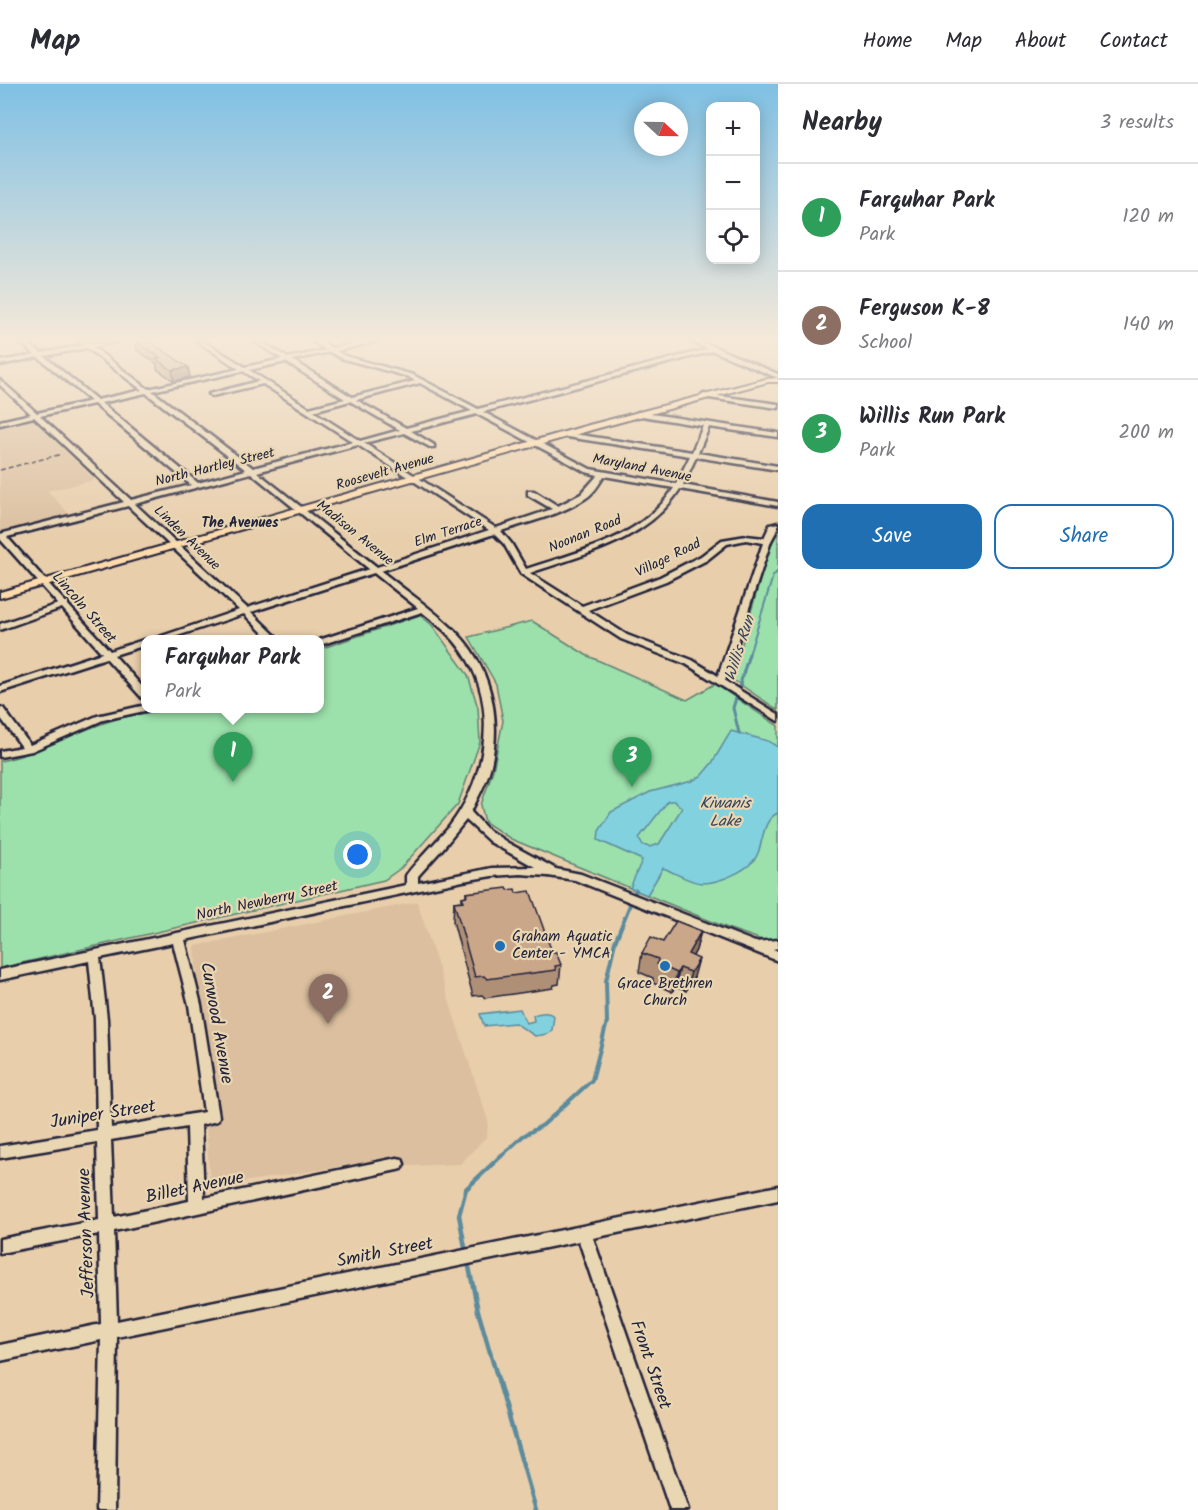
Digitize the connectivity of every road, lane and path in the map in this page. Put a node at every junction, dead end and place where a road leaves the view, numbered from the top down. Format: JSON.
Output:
{"nodes":[{"id":1,"x":29,"y":408,"type":"edge"},
{"id":2,"x":73,"y":408,"type":"edge"},
{"id":3,"x":101,"y":408,"type":"edge"},
{"id":4,"x":169,"y":408,"type":"edge"},
{"id":5,"x":304,"y":408,"type":"edge"},
{"id":6,"x":319,"y":408,"type":"edge"},
{"id":7,"x":365,"y":408,"type":"edge"},
{"id":8,"x":470,"y":408,"type":"edge"},
{"id":9,"x":495,"y":408,"type":"edge"},
{"id":10,"x":662,"y":408,"type":"edge"},
{"id":11,"x":308,"y":410,"type":"junction"},
{"id":12,"x":478,"y":412,"type":"junction"},
{"id":13,"x":638,"y":414,"type":"junction"},
{"id":14,"x":38,"y":415,"type":"junction"},
{"id":15,"x":0,"y":423,"type":"edge"},
{"id":16,"x":707,"y":424,"type":"junction"},
{"id":17,"x":405,"y":431,"type":"junction"},
{"id":18,"x":567,"y":435,"type":"junction"},
{"id":19,"x":778,"y":435,"type":"edge"},
{"id":20,"x":358,"y":444,"type":"junction"},
{"id":21,"x":536,"y":444,"type":"junction"},
{"id":22,"x":432,"y":446,"type":"dead end"},
{"id":23,"x":695,"y":455,"type":"junction"},
{"id":24,"x":778,"y":468,"type":"edge"},
{"id":25,"x":252,"y":471,"type":"junction"},
{"id":26,"x":601,"y":475,"type":"junction"},
{"id":27,"x":414,"y":478,"type":"junction"},
{"id":28,"x":196,"y":485,"type":"junction"},
{"id":29,"x":676,"y":487,"type":"junction"},
{"id":30,"x":531,"y":493,"type":"dead end"},
{"id":31,"x":130,"y":502,"type":"junction"},
{"id":32,"x":778,"y":504,"type":"edge"},
{"id":33,"x":558,"y":509,"type":"junction"},
{"id":34,"x":301,"y":510,"type":"junction"},
{"id":35,"x":778,"y":525,"type":"edge"},
{"id":36,"x":496,"y":531,"type":"junction"},
{"id":37,"x":1,"y":537,"type":"edge"},
{"id":38,"x":766,"y":541,"type":"junction"},
{"id":39,"x":176,"y":545,"type":"junction"},
{"id":40,"x":375,"y":569,"type":"junction"},
{"id":41,"x":524,"y":572,"type":"junction"},
{"id":42,"x":44,"y":583,"type":"junction"},
{"id":43,"x":0,"y":595,"type":"edge"},
{"id":44,"x":65,"y":604,"type":"junction"},
{"id":45,"x":424,"y":609,"type":"junction"},
{"id":46,"x":581,"y":609,"type":"junction"},
{"id":47,"x":246,"y":611,"type":"junction"},
{"id":48,"x":0,"y":627,"type":"edge"},
{"id":49,"x":167,"y":635,"type":"edge"},
{"id":50,"x":272,"y":635,"type":"edge"},
{"id":51,"x":324,"y":641,"type":"edge"},
{"id":52,"x":141,"y":644,"type":"edge"},
{"id":53,"x":106,"y":654,"type":"junction"},
{"id":54,"x":725,"y":683,"type":"junction"},
{"id":55,"x":0,"y":689,"type":"edge"},
{"id":56,"x":141,"y":692,"type":"edge"},
{"id":57,"x":141,"y":709,"type":"edge"},
{"id":58,"x":0,"y":710,"type":"edge"},
{"id":59,"x":778,"y":718,"type":"edge"},
{"id":60,"x":28,"y":749,"type":"junction"},
{"id":61,"x":0,"y":754,"type":"edge"},
{"id":62,"x":465,"y":812,"type":"junction"},
{"id":63,"x":555,"y":871,"type":"junction"},
{"id":64,"x":412,"y":888,"type":"junction"},
{"id":65,"x":178,"y":937,"type":"junction"},
{"id":66,"x":778,"y":944,"type":"edge"},
{"id":67,"x":753,"y":946,"type":"junction"},
{"id":68,"x":94,"y":955,"type":"junction"},
{"id":69,"x":778,"y":956,"type":"edge"},
{"id":70,"x":0,"y":975,"type":"edge"},
{"id":71,"x":212,"y":1117,"type":"joint"},
{"id":72,"x":194,"y":1119,"type":"junction"},
{"id":73,"x":104,"y":1137,"type":"junction"},
{"id":74,"x":0,"y":1152,"type":"edge"},
{"id":75,"x":397,"y":1164,"type":"dead end"},
{"id":76,"x":778,"y":1193,"type":"edge"},
{"id":77,"x":197,"y":1207,"type":"junction"},
{"id":78,"x":106,"y":1226,"type":"junction"},
{"id":79,"x":584,"y":1233,"type":"junction"},
{"id":80,"x":0,"y":1246,"type":"edge"},
{"id":81,"x":109,"y":1329,"type":"junction"},
{"id":82,"x":0,"y":1353,"type":"edge"},
{"id":83,"x":106,"y":1510,"type":"edge"},
{"id":84,"x":679,"y":1510,"type":"edge"}],
"edges":[{"from":1,"to":14,"type":"street","name":"Linden Avenue"},
{"from":2,"to":14,"type":"street"},
{"from":3,"to":28,"type":"street"},
{"from":4,"to":25,"type":"street","name":"Madison Avenue"},
{"from":5,"to":11,"type":"street"},
{"from":6,"to":11,"type":"street"},
{"from":7,"to":17,"type":"street"},
{"from":8,"to":12,"type":"street","name":"Maryland Avenue"},
{"from":9,"to":12,"type":"street","name":"North Hartley Street"},
{"from":10,"to":13,"type":"main road","name":"Roosevelt Avenue"},
{"from":11,"to":20,"type":"street"},
{"from":12,"to":17,"type":"street","name":"North Hartley Street"},
{"from":12,"to":21,"type":"street","name":"Maryland Avenue"},
{"from":13,"to":16,"type":"street"},
{"from":13,"to":18,"type":"main road","name":"Roosevelt Avenue"},
{"from":14,"to":15,"type":"street"},
{"from":14,"to":31,"type":"street","name":"Linden Avenue"},
{"from":16,"to":19,"type":"street"},
{"from":16,"to":23,"type":"street","name":"Noonan Road"},
{"from":17,"to":20,"type":"street","name":"North Hartley Street"},
{"from":17,"to":22,"type":"street"},
{"from":18,"to":21,"type":"main road","name":"Roosevelt Avenue"},
{"from":18,"to":23,"type":"street"},
{"from":20,"to":25,"type":"street","name":"North Hartley Street"},
{"from":20,"to":27,"type":"street"},
{"from":21,"to":26,"type":"street","name":"Maryland Avenue"},
{"from":21,"to":27,"type":"main road","name":"Roosevelt Avenue"},
{"from":23,"to":24,"type":"street"},
{"from":23,"to":29,"type":"street","name":"Noonan Road"},
{"from":25,"to":28,"type":"street","name":"North Hartley Street"},
{"from":25,"to":34,"type":"street","name":"Madison Avenue"},
{"from":26,"to":29,"type":"street","name":"Maryland Avenue"},
{"from":26,"to":33,"type":"street","name":"Elm Terrace"},
{"from":27,"to":34,"type":"main road","name":"Roosevelt Avenue"},
{"from":27,"to":36,"type":"street"},
{"from":28,"to":31,"type":"street","name":"North Hartley Street"},
{"from":29,"to":32,"type":"street","name":"Maryland Avenue"},
{"from":29,"to":41,"type":"street","name":"Noonan Road"},
{"from":30,"to":33,"type":"street"},
{"from":31,"to":37,"type":"street","name":"North Hartley Street"},
{"from":31,"to":39,"type":"street","name":"Linden Avenue"},
{"from":33,"to":36,"type":"street","name":"Elm Terrace"},
{"from":34,"to":39,"type":"main road","name":"Roosevelt Avenue"},
{"from":34,"to":40,"type":"street","name":"Madison Avenue"},
{"from":35,"to":38,"type":"street"},
{"from":36,"to":40,"type":"street","name":"Elm Terrace"},
{"from":36,"to":41,"type":"street"},
{"from":37,"to":42,"type":"street","name":"Lincoln Street"},
{"from":38,"to":46,"type":"street","name":"Village Road"},
{"from":38,"to":54,"type":"street"},
{"from":39,"to":42,"type":"main road","name":"Roosevelt Avenue"},
{"from":39,"to":47,"type":"street","name":"Linden Avenue"},
{"from":40,"to":45,"type":"street","name":"Madison Avenue"},
{"from":40,"to":47,"type":"street","name":"Elm Terrace"},
{"from":41,"to":46,"type":"street"},
{"from":42,"to":43,"type":"main road","name":"Roosevelt Avenue"},
{"from":42,"to":44,"type":"street","name":"Lincoln Street"},
{"from":44,"to":48,"type":"street"},
{"from":44,"to":53,"type":"street","name":"Lincoln Street"},
{"from":45,"to":51,"type":"street"},
{"from":45,"to":62,"type":"street","name":"Madison Avenue"},
{"from":46,"to":54,"type":"street"},
{"from":47,"to":49,"type":"street","name":"Elm Terrace"},
{"from":47,"to":50,"type":"street","name":"Linden Avenue"},
{"from":52,"to":53,"type":"street"},
{"from":53,"to":55,"type":"street"},
{"from":53,"to":56,"type":"street","name":"Lincoln Street"},
{"from":54,"to":59,"type":"street"},
{"from":57,"to":60,"type":"street"},
{"from":58,"to":60,"type":"street"},
{"from":60,"to":61,"type":"street"},
{"from":62,"to":63,"type":"street"},
{"from":62,"to":64,"type":"street","name":"Madison Avenue"},
{"from":63,"to":64,"type":"street","name":"North Newberry Street"},
{"from":63,"to":67,"type":"street","name":"North Newberry Street"},
{"from":64,"to":65,"type":"street","name":"North Newberry Street"},
{"from":65,"to":68,"type":"street","name":"North Newberry Street"},
{"from":65,"to":71,"type":"street","name":"Curwood Avenue"},
{"from":66,"to":67,"type":"street"},
{"from":67,"to":69,"type":"street","name":"North Newberry Street"},
{"from":68,"to":70,"type":"street","name":"North Newberry Street"},
{"from":68,"to":73,"type":"street","name":"Jefferson Avenue"},
{"from":71,"to":72,"type":"street","name":"Juniper Street"},
{"from":72,"to":73,"type":"street","name":"Juniper Street"},
{"from":72,"to":77,"type":"street"},
{"from":73,"to":74,"type":"street","name":"Juniper Street"},
{"from":73,"to":78,"type":"street","name":"Jefferson Avenue"},
{"from":75,"to":77,"type":"street","name":"Billet Avenue"},
{"from":76,"to":79,"type":"street","name":"Smith Street"},
{"from":77,"to":78,"type":"street","name":"Billet Avenue"},
{"from":78,"to":80,"type":"street","name":"Billet Avenue"},
{"from":78,"to":81,"type":"street","name":"Jefferson Avenue"},
{"from":79,"to":81,"type":"street","name":"Smith Street"},
{"from":79,"to":84,"type":"street","name":"Front Street"},
{"from":81,"to":82,"type":"street","name":"Smith Street"},
{"from":81,"to":83,"type":"street","name":"Jefferson Avenue"}]}
